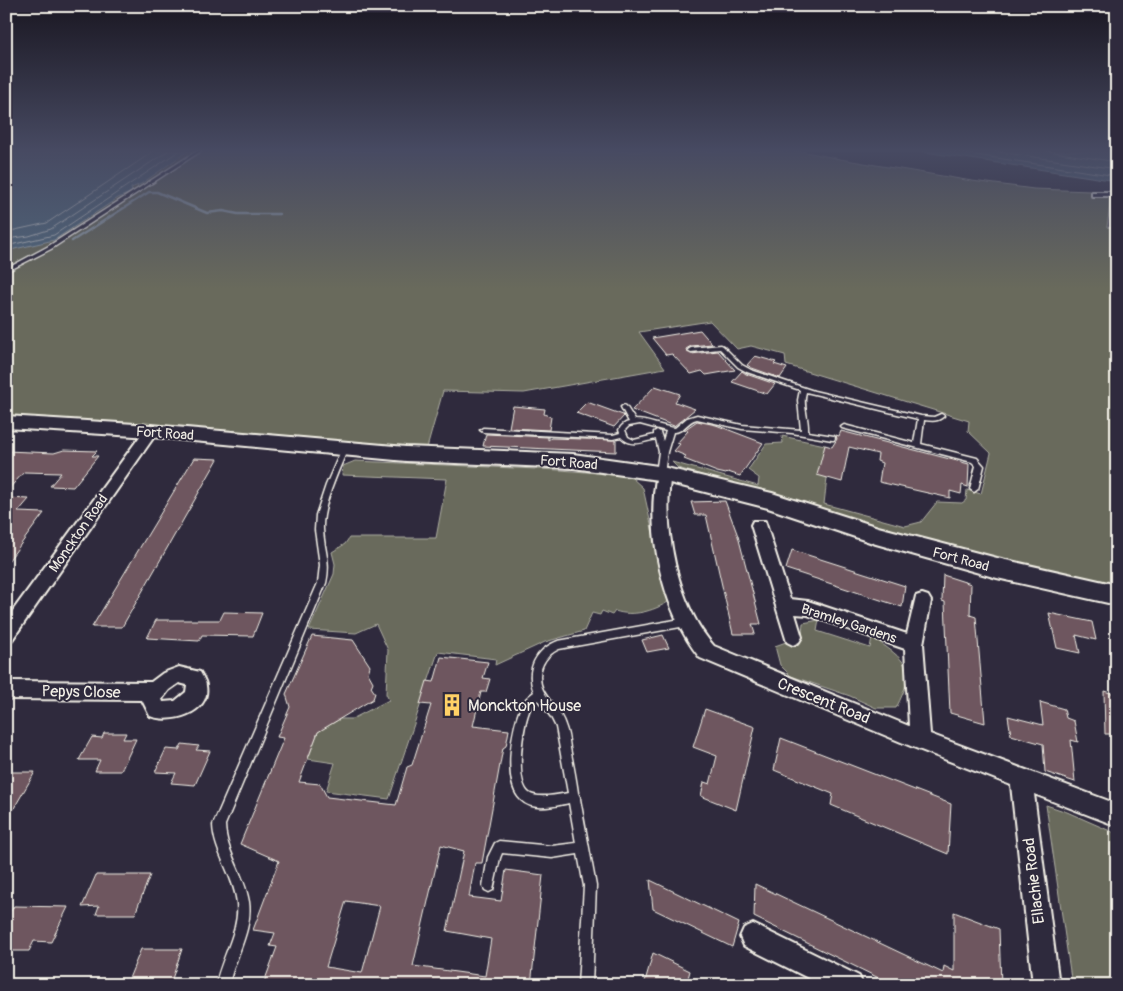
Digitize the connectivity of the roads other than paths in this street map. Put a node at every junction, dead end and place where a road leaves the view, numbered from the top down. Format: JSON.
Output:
{"nodes":[{"id":1,"x":127,"y":197,"type":"edge"},
{"id":2,"x":6,"y":271,"type":"edge"},
{"id":3,"x":691,"y":350,"type":"dead end"},
{"id":4,"x":803,"y":390,"type":"junction"},
{"id":5,"x":624,"y":407,"type":"dead end"},
{"id":6,"x":941,"y":416,"type":"dead end"},
{"id":7,"x":921,"y":418,"type":"junction"},
{"id":8,"x":6,"y":422,"type":"edge"},
{"id":9,"x":633,"y":423,"type":"junction"},
{"id":10,"x":844,"y":426,"type":"dead end"},
{"id":11,"x":658,"y":427,"type":"junction"},
{"id":12,"x":483,"y":430,"type":"dead end"},
{"id":13,"x":670,"y":430,"type":"junction"},
{"id":14,"x":151,"y":431,"type":"junction"},
{"id":15,"x":804,"y":433,"type":"junction"},
{"id":16,"x":623,"y":435,"type":"junction"},
{"id":17,"x":658,"y":436,"type":"junction"},
{"id":18,"x":832,"y":438,"type":"dead end"},
{"id":19,"x":917,"y":445,"type":"junction"},
{"id":20,"x":345,"y":448,"type":"junction"},
{"id":21,"x":662,"y":466,"type":"junction"},
{"id":22,"x":974,"y":489,"type":"dead end"},
{"id":23,"x":759,"y":525,"type":"dead end"},
{"id":24,"x":1117,"y":596,"type":"edge"},
{"id":25,"x":922,"y":601,"type":"dead end"},
{"id":26,"x":784,"y":605,"type":"junction"},
{"id":27,"x":686,"y":622,"type":"junction"},
{"id":28,"x":6,"y":635,"type":"edge"},
{"id":29,"x":793,"y":636,"type":"dead end"},
{"id":30,"x":914,"y":644,"type":"junction"},
{"id":31,"x":6,"y":690,"type":"edge"},
{"id":32,"x":155,"y":692,"type":"dead end"},
{"id":33,"x":540,"y":693,"type":"junction"},
{"id":34,"x":920,"y":740,"type":"junction"},
{"id":35,"x":1021,"y":778,"type":"junction"},
{"id":36,"x":575,"y":797,"type":"junction"},
{"id":37,"x":1117,"y":815,"type":"edge"},
{"id":38,"x":584,"y":848,"type":"junction"},
{"id":39,"x":489,"y":886,"type":"dead end"},
{"id":40,"x":753,"y":937,"type":"dead end"},
{"id":41,"x":222,"y":985,"type":"edge"},
{"id":42,"x":585,"y":985,"type":"edge"},
{"id":43,"x":850,"y":985,"type":"edge"},
{"id":44,"x":1046,"y":985,"type":"edge"}],
"edges":[{"from":1,"to":2,"type":"lane"},
{"from":3,"to":4,"type":"lane"},
{"from":4,"to":7,"type":"lane"},
{"from":4,"to":15,"type":"lane"},
{"from":5,"to":9,"type":"lane"},
{"from":6,"to":7,"type":"lane"},
{"from":7,"to":19,"type":"lane"},
{"from":8,"to":14,"type":"street","name":"Fort Road"},
{"from":9,"to":11,"type":"lane"},
{"from":9,"to":16,"type":"lane"},
{"from":10,"to":19,"type":"lane"},
{"from":11,"to":13,"type":"lane"},
{"from":11,"to":17,"type":"lane"},
{"from":12,"to":16,"type":"lane"},
{"from":13,"to":15,"type":"lane"},
{"from":13,"to":21,"type":"lane"},
{"from":14,"to":20,"type":"street","name":"Fort Road"},
{"from":14,"to":28,"type":"street","name":"Monckton Road"},
{"from":15,"to":18,"type":"lane"},
{"from":16,"to":17,"type":"lane"},
{"from":17,"to":21,"type":"lane"},
{"from":19,"to":22,"type":"lane"},
{"from":20,"to":21,"type":"street","name":"Fort Road"},
{"from":20,"to":41,"type":"lane"},
{"from":21,"to":24,"type":"street","name":"Fort Road"},
{"from":21,"to":27,"type":"street","name":"Crescent Road"},
{"from":23,"to":26,"type":"street","name":"Bramley Gardens"},
{"from":25,"to":30,"type":"street","name":"Bramley Gardens"},
{"from":26,"to":29,"type":"street","name":"Bramley Gardens"},
{"from":26,"to":30,"type":"street","name":"Bramley Gardens"},
{"from":27,"to":33,"type":"lane"},
{"from":27,"to":34,"type":"street","name":"Crescent Road"},
{"from":30,"to":34,"type":"street","name":"Bramley Gardens"},
{"from":31,"to":32,"type":"street","name":"Pepys Close"},
{"from":33,"to":36,"type":"lane"},
{"from":33,"to":36,"type":"lane"},
{"from":34,"to":35,"type":"street","name":"Crescent Road"},
{"from":35,"to":37,"type":"street","name":"Crescent Road"},
{"from":35,"to":44,"type":"street","name":"Ellachie Road"},
{"from":36,"to":38,"type":"lane"},
{"from":38,"to":39,"type":"lane"},
{"from":38,"to":42,"type":"lane"},
{"from":40,"to":43,"type":"street"}]}
